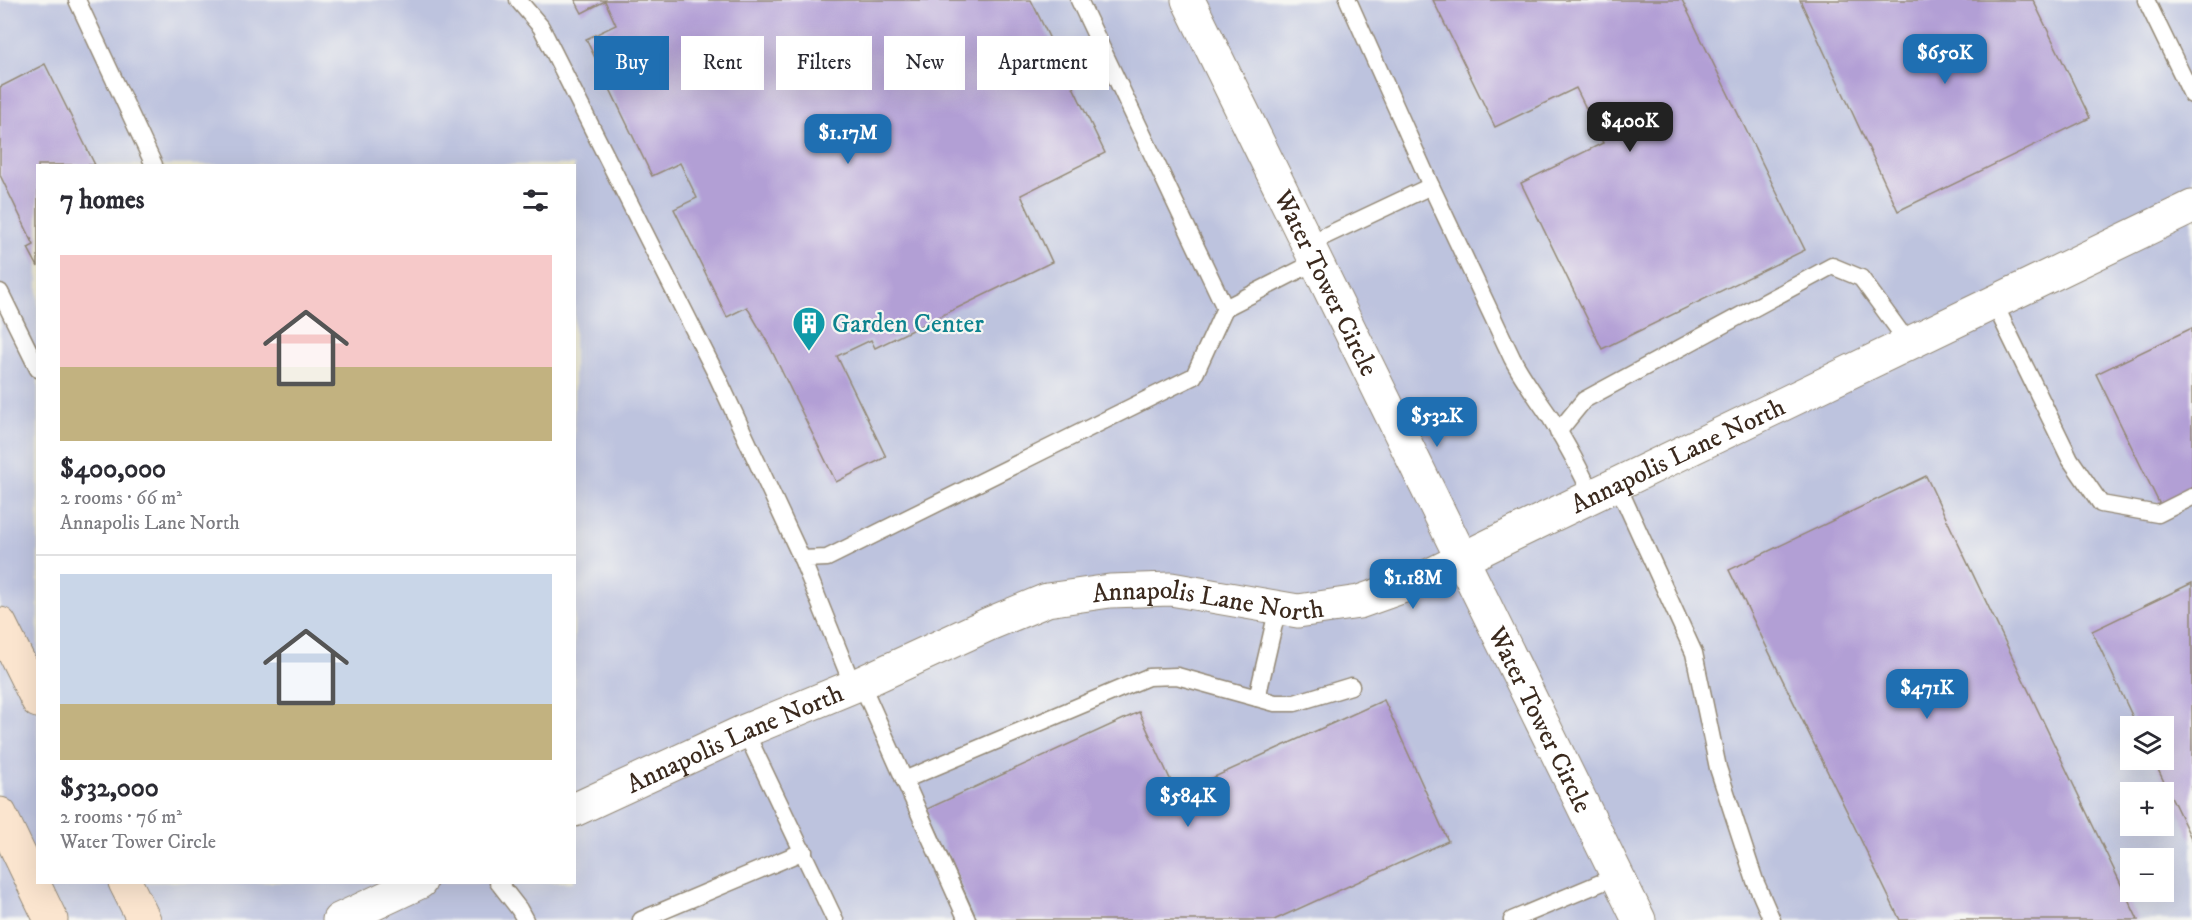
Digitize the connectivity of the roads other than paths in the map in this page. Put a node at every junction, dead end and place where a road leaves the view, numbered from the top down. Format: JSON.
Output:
{"nodes":[{"id":1,"x":77,"y":0,"type":"edge"},
{"id":2,"x":518,"y":0,"type":"edge"},
{"id":3,"x":1079,"y":0,"type":"edge"},
{"id":4,"x":1188,"y":0,"type":"edge"},
{"id":5,"x":1348,"y":0,"type":"edge"},
{"id":6,"x":2146,"y":0,"type":"edge"},
{"id":7,"x":2192,"y":95,"type":"edge"},
{"id":8,"x":154,"y":164,"type":"edge"},
{"id":9,"x":1431,"y":186,"type":"junction"},
{"id":10,"x":2192,"y":207,"type":"edge"},
{"id":11,"x":1313,"y":253,"type":"junction"},
{"id":12,"x":0,"y":292,"type":"edge"},
{"id":13,"x":1994,"y":303,"type":"junction"},
{"id":14,"x":1225,"y":308,"type":"junction"},
{"id":15,"x":1909,"y":344,"type":"junction"},
{"id":16,"x":36,"y":365,"type":"edge"},
{"id":17,"x":1558,"y":432,"type":"junction"},
{"id":18,"x":1605,"y":490,"type":"junction"},
{"id":19,"x":2192,"y":497,"type":"edge"},
{"id":20,"x":802,"y":559,"type":"junction"},
{"id":21,"x":1463,"y":559,"type":"junction"},
{"id":22,"x":1278,"y":607,"type":"junction"},
{"id":23,"x":0,"y":624,"type":"edge"},
{"id":24,"x":857,"y":685,"type":"junction"},
{"id":25,"x":1351,"y":686,"type":"dead end"},
{"id":26,"x":36,"y":697,"type":"edge"},
{"id":27,"x":1257,"y":698,"type":"junction"},
{"id":28,"x":745,"y":731,"type":"junction"},
{"id":29,"x":904,"y":780,"type":"junction"},
{"id":30,"x":576,"y":809,"type":"edge"},
{"id":31,"x":0,"y":814,"type":"edge"},
{"id":32,"x":804,"y":851,"type":"junction"},
{"id":33,"x":1617,"y":876,"type":"junction"},
{"id":34,"x":126,"y":884,"type":"edge"},
{"id":35,"x":416,"y":884,"type":"edge"},
{"id":36,"x":499,"y":884,"type":"edge"},
{"id":37,"x":51,"y":920,"type":"edge"},
{"id":38,"x":144,"y":920,"type":"edge"},
{"id":39,"x":339,"y":920,"type":"edge"},
{"id":40,"x":525,"y":920,"type":"edge"},
{"id":41,"x":641,"y":920,"type":"edge"},
{"id":42,"x":835,"y":920,"type":"edge"},
{"id":43,"x":967,"y":920,"type":"edge"},
{"id":44,"x":1512,"y":920,"type":"edge"},
{"id":45,"x":1639,"y":920,"type":"edge"},
{"id":46,"x":1772,"y":920,"type":"edge"}],
"edges":[{"from":1,"to":8,"type":"lane"},
{"from":2,"to":20,"type":"lane"},
{"from":3,"to":14,"type":"lane"},
{"from":4,"to":11,"type":"street","name":"Water Tower Circle"},
{"from":5,"to":9,"type":"lane"},
{"from":6,"to":7,"type":"lane"},
{"from":9,"to":11,"type":"lane"},
{"from":9,"to":17,"type":"lane"},
{"from":10,"to":13,"type":"street","name":"Annapolis Lane North"},
{"from":11,"to":14,"type":"lane"},
{"from":11,"to":21,"type":"street","name":"Water Tower Circle"},
{"from":12,"to":16,"type":"lane"},
{"from":13,"to":15,"type":"street","name":"Annapolis Lane North"},
{"from":13,"to":19,"type":"lane"},
{"from":14,"to":20,"type":"lane"},
{"from":15,"to":17,"type":"lane"},
{"from":15,"to":18,"type":"street","name":"Annapolis Lane North"},
{"from":17,"to":18,"type":"lane"},
{"from":18,"to":21,"type":"street","name":"Annapolis Lane North"},
{"from":18,"to":46,"type":"lane"},
{"from":20,"to":24,"type":"lane"},
{"from":21,"to":22,"type":"street","name":"Annapolis Lane North"},
{"from":21,"to":33,"type":"street","name":"Water Tower Circle"},
{"from":22,"to":24,"type":"street","name":"Annapolis Lane North"},
{"from":22,"to":27,"type":"lane"},
{"from":23,"to":26,"type":"main road"},
{"from":24,"to":28,"type":"street","name":"Annapolis Lane North"},
{"from":24,"to":29,"type":"lane"},
{"from":25,"to":27,"type":"lane"},
{"from":27,"to":29,"type":"lane"},
{"from":28,"to":30,"type":"street","name":"Annapolis Lane North"},
{"from":28,"to":32,"type":"lane"},
{"from":29,"to":43,"type":"lane"},
{"from":31,"to":37,"type":"main road"},
{"from":32,"to":41,"type":"lane"},
{"from":32,"to":42,"type":"lane"},
{"from":33,"to":44,"type":"lane"},
{"from":33,"to":45,"type":"street","name":"Water Tower Circle"},
{"from":34,"to":38,"type":"main road"},
{"from":35,"to":39,"type":"street"},
{"from":36,"to":40,"type":"lane"}]}
